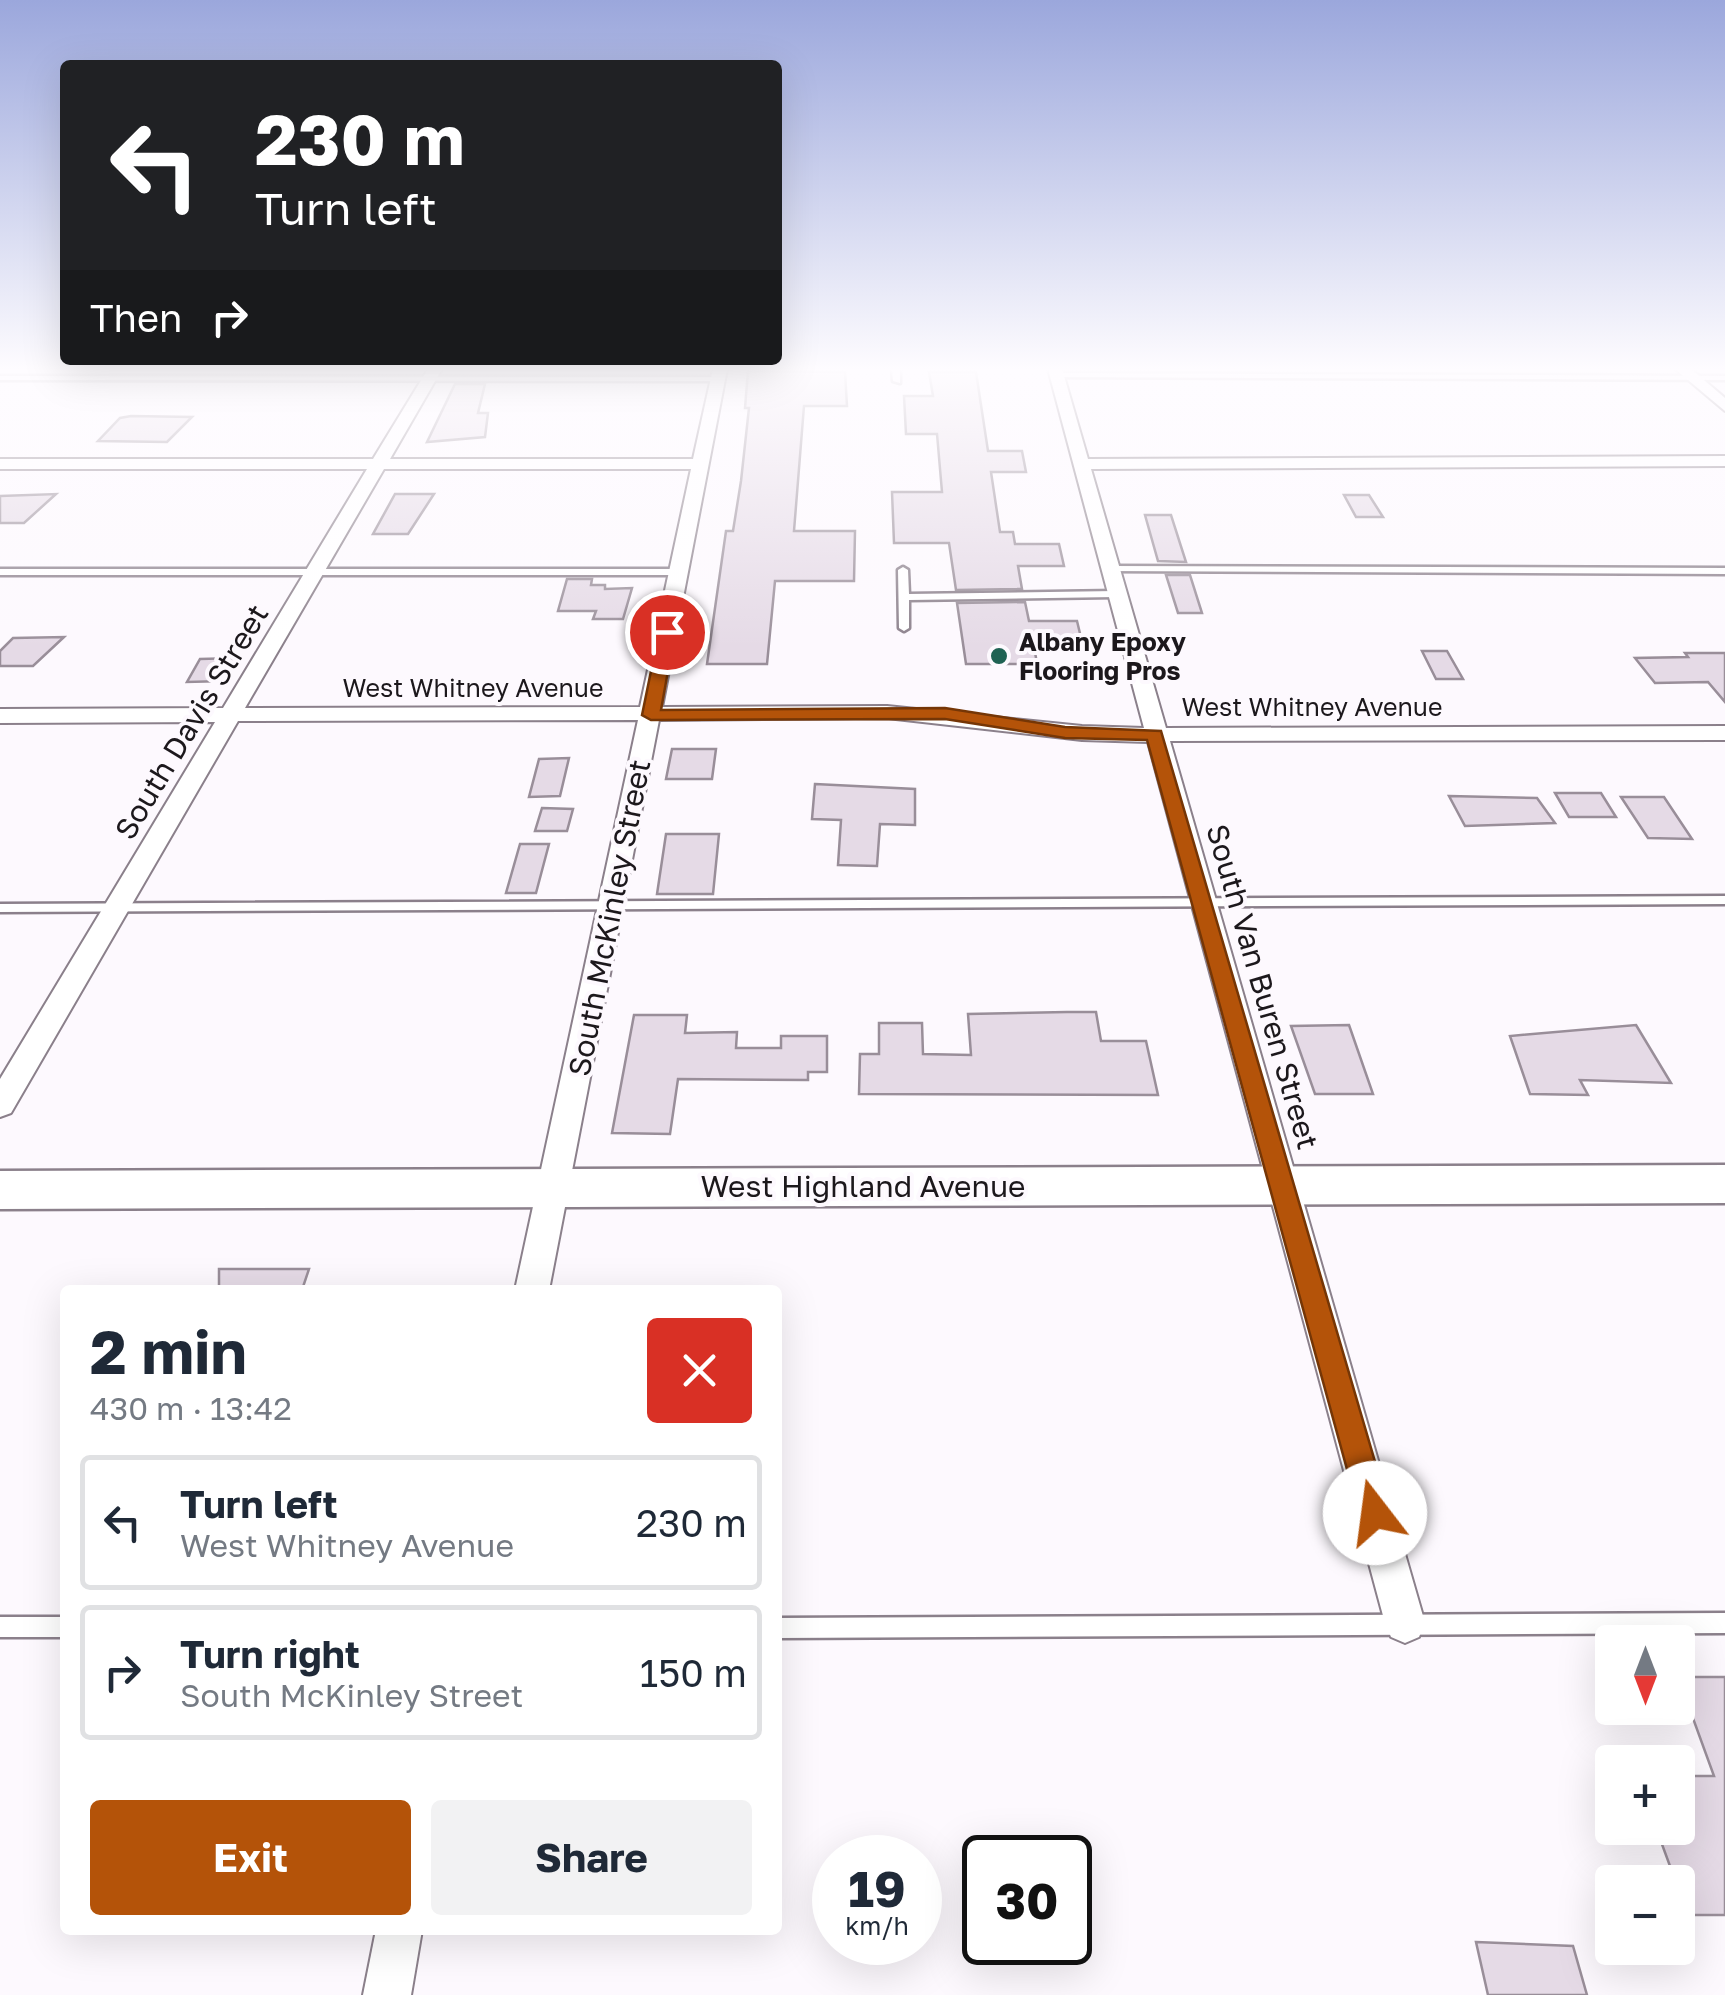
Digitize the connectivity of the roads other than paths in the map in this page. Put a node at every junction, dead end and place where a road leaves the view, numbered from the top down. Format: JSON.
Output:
{"nodes":[{"id":1,"x":1489,"y":462,"type":"edge"},
{"id":2,"x":0,"y":464,"type":"edge"},
{"id":3,"x":380,"y":464,"type":"junction"},
{"id":4,"x":701,"y":464,"type":"joint"},
{"id":5,"x":1081,"y":464,"type":"joint"},
{"id":6,"x":317,"y":570,"type":"junction"},
{"id":7,"x":903,"y":570,"type":"dead end"},
{"id":8,"x":1725,"y":571,"type":"edge"},
{"id":9,"x":0,"y":572,"type":"edge"},
{"id":10,"x":679,"y":572,"type":"junction"},
{"id":11,"x":1113,"y":582,"type":"junction"},
{"id":12,"x":904,"y":597,"type":"junction"},
{"id":13,"x":904,"y":628,"type":"dead end"},
{"id":14,"x":651,"y":715,"type":"junction"},
{"id":15,"x":0,"y":716,"type":"edge"},
{"id":16,"x":231,"y":716,"type":"junction"},
{"id":17,"x":1725,"y":733,"type":"edge"},
{"id":18,"x":1155,"y":734,"type":"junction"},
{"id":19,"x":1204,"y":899,"type":"junction"},
{"id":20,"x":1725,"y":900,"type":"edge"},
{"id":21,"x":613,"y":902,"type":"junction"},
{"id":22,"x":0,"y":908,"type":"edge"},
{"id":23,"x":117,"y":908,"type":"junction"},
{"id":24,"x":0,"y":1106,"type":"edge"},
{"id":25,"x":1284,"y":1182,"type":"junction"},
{"id":26,"x":1725,"y":1184,"type":"edge"},
{"id":27,"x":554,"y":1188,"type":"junction"},
{"id":28,"x":0,"y":1190,"type":"edge"},
{"id":29,"x":533,"y":1285,"type":"edge"},
{"id":30,"x":1405,"y":1623,"type":"junction"},
{"id":31,"x":1725,"y":1623,"type":"edge"},
{"id":32,"x":0,"y":1627,"type":"edge"},
{"id":33,"x":60,"y":1627,"type":"edge"},
{"id":34,"x":782,"y":1628,"type":"edge"},
{"id":35,"x":398,"y":1935,"type":"edge"},
{"id":36,"x":387,"y":1995,"type":"edge"}],
"edges":[{"from":1,"to":5,"type":"street"},
{"from":2,"to":3,"type":"street"},
{"from":3,"to":4,"type":"street"},
{"from":3,"to":6,"type":"street","name":"South Davis Street"},
{"from":4,"to":10,"type":"street","name":"South McKinley Street"},
{"from":5,"to":11,"type":"street","name":"South Van Buren Street"},
{"from":6,"to":9,"type":"lane"},
{"from":6,"to":10,"type":"lane"},
{"from":6,"to":16,"type":"street","name":"South Davis Street"},
{"from":7,"to":12,"type":"lane"},
{"from":8,"to":11,"type":"lane"},
{"from":10,"to":14,"type":"street","name":"South McKinley Street"},
{"from":11,"to":12,"type":"lane"},
{"from":11,"to":18,"type":"street","name":"South Van Buren Street"},
{"from":12,"to":13,"type":"lane"},
{"from":14,"to":16,"type":"street","name":"West Whitney Avenue"},
{"from":14,"to":18,"type":"street","name":"West Whitney Avenue"},
{"from":14,"to":21,"type":"street","name":"South McKinley Street"},
{"from":15,"to":16,"type":"street","name":"West Whitney Avenue"},
{"from":16,"to":23,"type":"street","name":"South Davis Street"},
{"from":17,"to":18,"type":"street","name":"West Whitney Avenue"},
{"from":18,"to":19,"type":"street","name":"South Van Buren Street"},
{"from":19,"to":20,"type":"lane"},
{"from":19,"to":21,"type":"lane"},
{"from":19,"to":25,"type":"street","name":"South Van Buren Street"},
{"from":21,"to":23,"type":"lane"},
{"from":21,"to":27,"type":"street","name":"South McKinley Street"},
{"from":22,"to":23,"type":"lane"},
{"from":23,"to":24,"type":"street","name":"South Davis Street"},
{"from":25,"to":26,"type":"street","name":"West Highland Avenue"},
{"from":25,"to":27,"type":"street","name":"West Highland Avenue"},
{"from":25,"to":30,"type":"street","name":"South Van Buren Street"},
{"from":27,"to":28,"type":"street","name":"West Highland Avenue"},
{"from":27,"to":29,"type":"street","name":"South McKinley Street"},
{"from":30,"to":31,"type":"lane"},
{"from":30,"to":34,"type":"lane"},
{"from":32,"to":33,"type":"lane"},
{"from":35,"to":36,"type":"street"}]}
